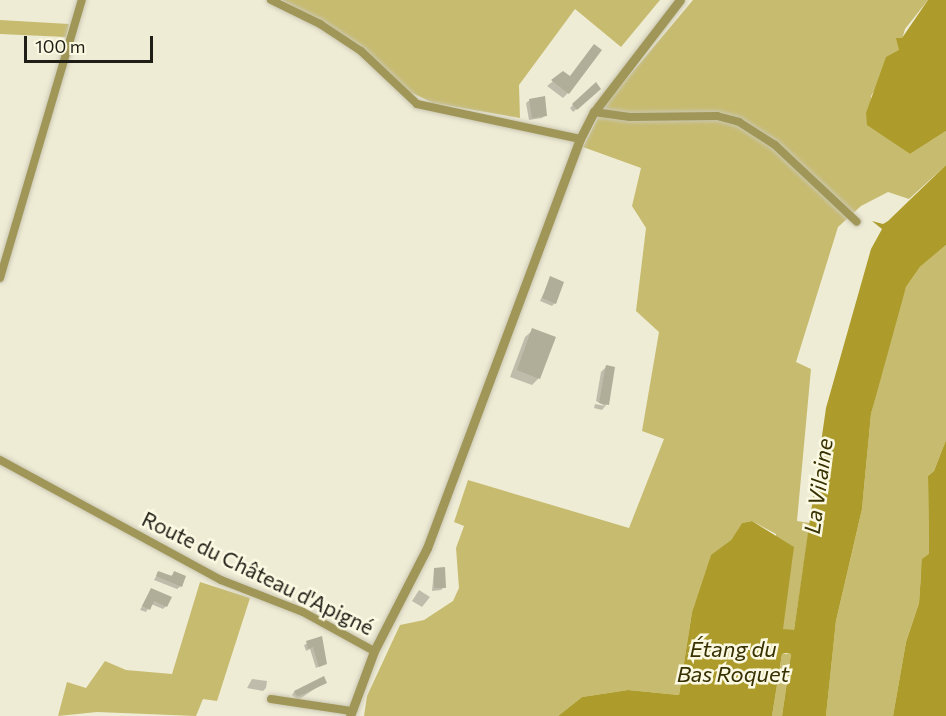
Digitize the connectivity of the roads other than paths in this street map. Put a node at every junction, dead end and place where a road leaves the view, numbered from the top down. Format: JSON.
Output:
{"nodes":[{"id":1,"x":82,"y":0,"type":"edge"},
{"id":2,"x":271,"y":0,"type":"edge"},
{"id":3,"x":680,"y":0,"type":"edge"},
{"id":4,"x":594,"y":112,"type":"junction"},
{"id":5,"x":580,"y":139,"type":"junction"},
{"id":6,"x":857,"y":222,"type":"dead end"},
{"id":7,"x":0,"y":278,"type":"edge"},
{"id":8,"x":0,"y":460,"type":"edge"},
{"id":9,"x":374,"y":651,"type":"junction"},
{"id":10,"x":271,"y":699,"type":"dead end"},
{"id":11,"x":350,"y":714,"type":"edge"}],
"edges":[{"from":1,"to":7,"type":"street"},
{"from":2,"to":5,"type":"street"},
{"from":3,"to":4,"type":"street"},
{"from":4,"to":5,"type":"street"},
{"from":4,"to":6,"type":"street"},
{"from":5,"to":9,"type":"street"},
{"from":8,"to":9,"type":"street","name":"Route du Château d'Apigné"},
{"from":9,"to":11,"type":"street"},
{"from":10,"to":11,"type":"street"}]}
